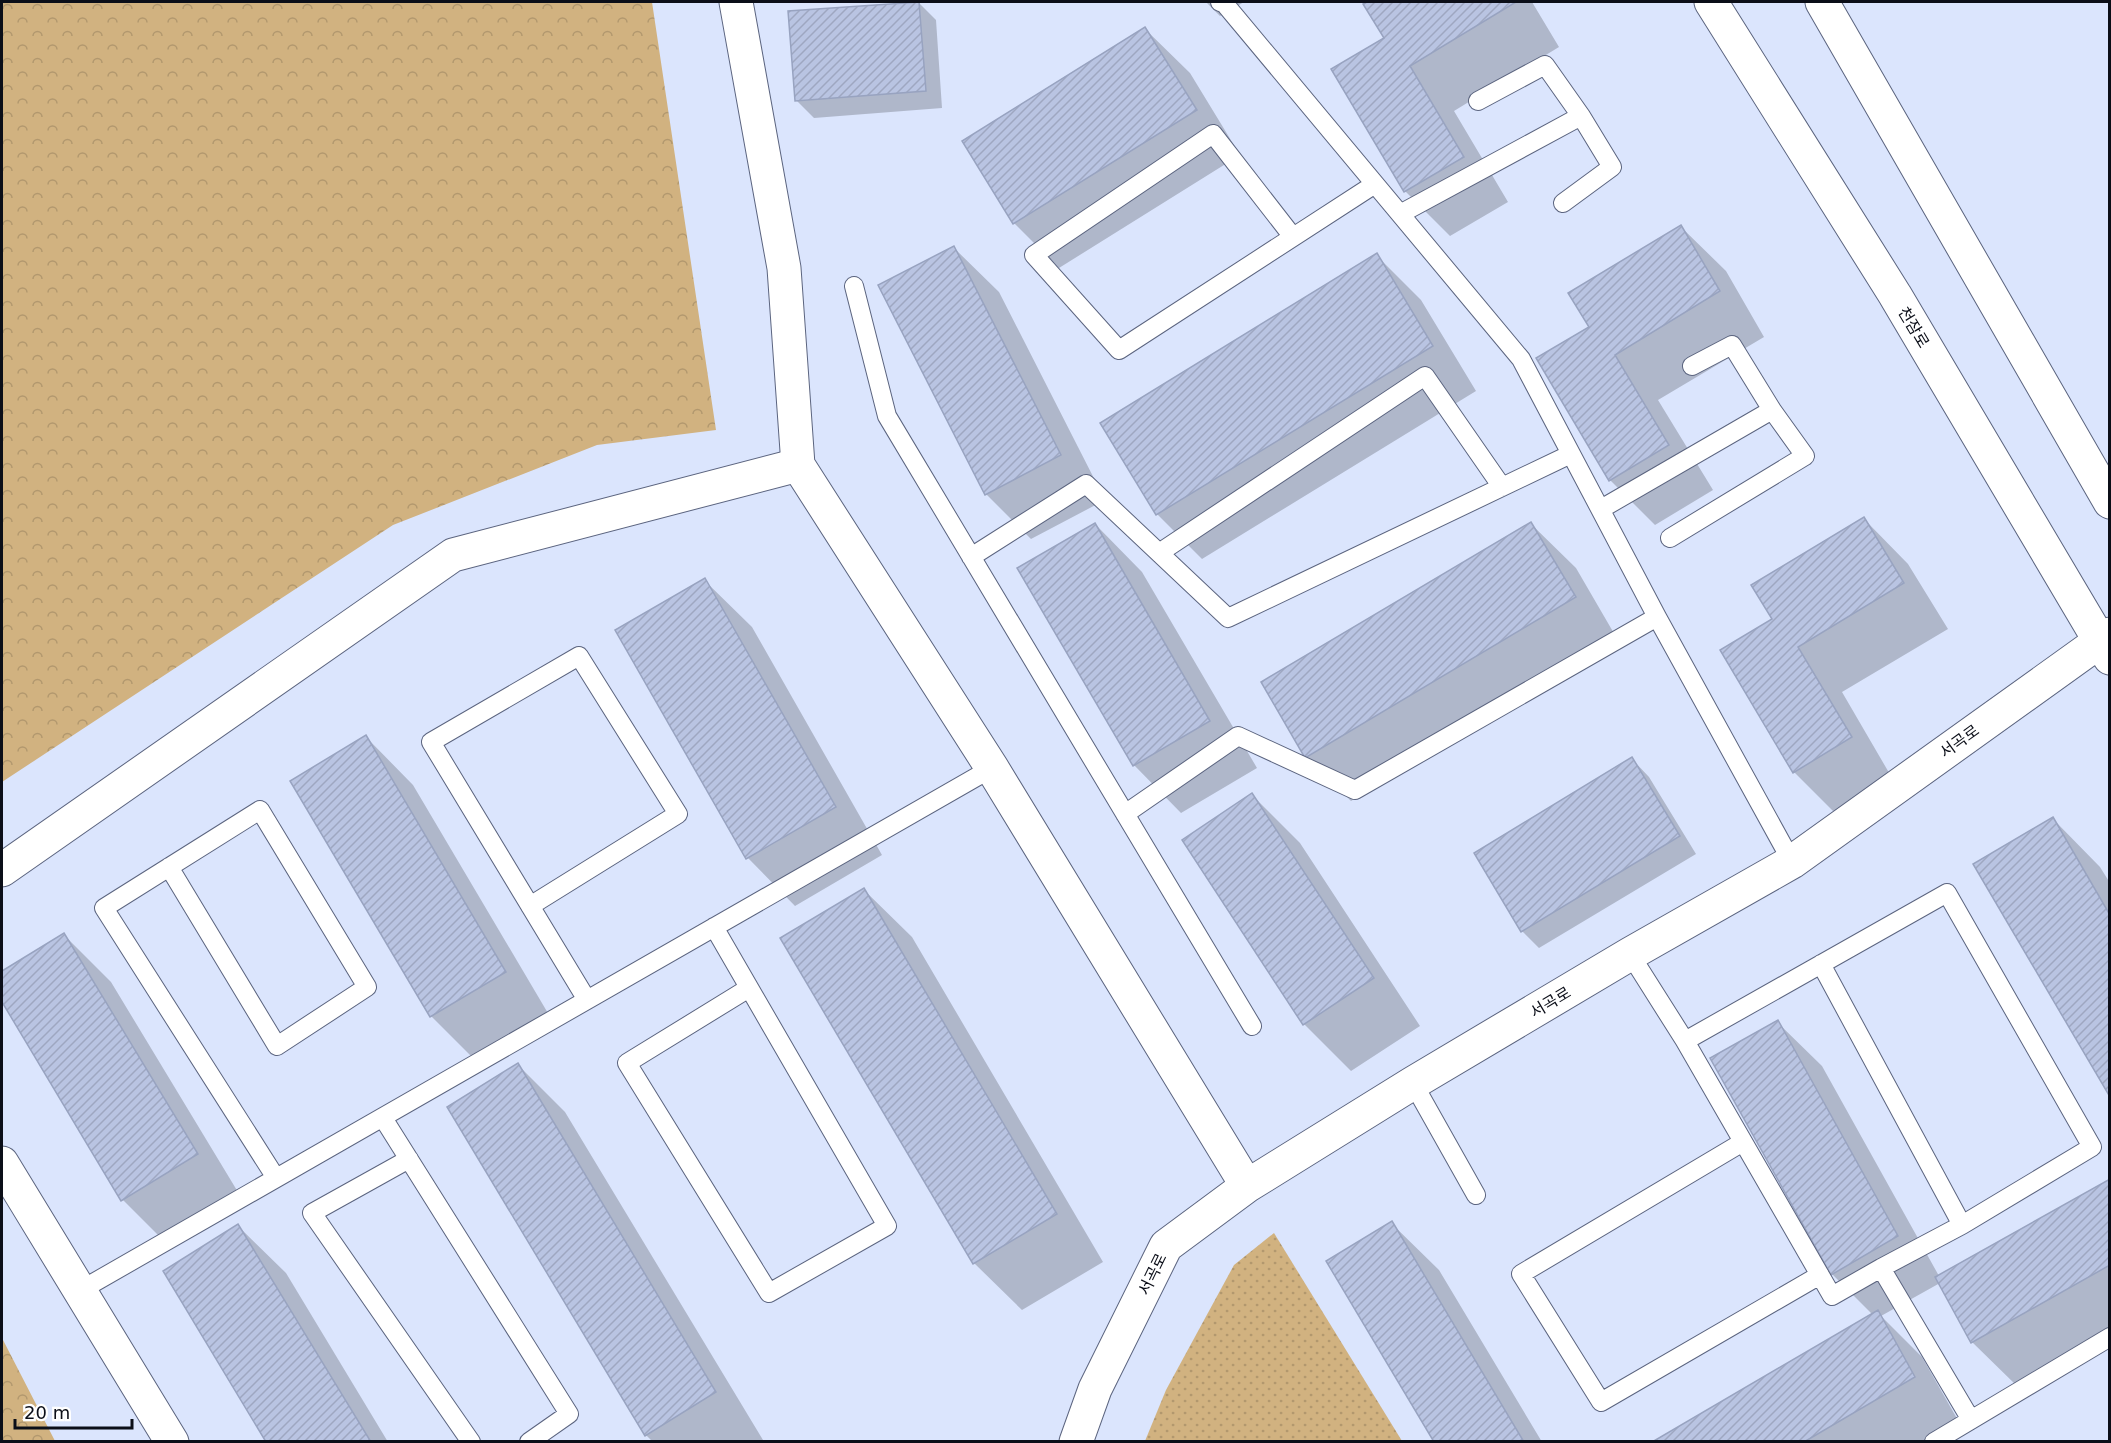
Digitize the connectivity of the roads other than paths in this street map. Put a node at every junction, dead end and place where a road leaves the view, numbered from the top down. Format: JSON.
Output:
{"nodes":[{"id":1,"x":736,"y":2,"type":"edge"},
{"id":2,"x":1223,"y":2,"type":"edge"},
{"id":3,"x":1711,"y":2,"type":"edge"},
{"id":4,"x":1822,"y":2,"type":"edge"},
{"id":5,"x":1478,"y":101,"type":"dead end"},
{"id":6,"x":1581,"y":116,"type":"junction"},
{"id":7,"x":1375,"y":184,"type":"junction"},
{"id":8,"x":1563,"y":203,"type":"dead end"},
{"id":9,"x":1400,"y":214,"type":"junction"},
{"id":10,"x":1293,"y":237,"type":"junction"},
{"id":11,"x":854,"y":285,"type":"dead end"},
{"id":12,"x":1692,"y":366,"type":"dead end"},
{"id":13,"x":1772,"y":410,"type":"junction"},
{"id":14,"x":1571,"y":454,"type":"junction"},
{"id":15,"x":798,"y":465,"type":"junction"},
{"id":16,"x":1502,"y":487,"type":"junction"},
{"id":17,"x":2109,"y":502,"type":"edge"},
{"id":18,"x":1600,"y":509,"type":"junction"},
{"id":19,"x":1670,"y":538,"type":"dead end"},
{"id":20,"x":1159,"y":553,"type":"junction"},
{"id":21,"x":971,"y":557,"type":"junction"},
{"id":22,"x":1657,"y":617,"type":"junction"},
{"id":23,"x":2106,"y":644,"type":"edge"},
{"id":24,"x":992,"y":768,"type":"junction"},
{"id":25,"x":1125,"y":814,"type":"junction"},
{"id":26,"x":1792,"y":862,"type":"junction"},
{"id":27,"x":169,"y":867,"type":"junction"},
{"id":28,"x":2,"y":870,"type":"edge"},
{"id":29,"x":530,"y":906,"type":"junction"},
{"id":30,"x":714,"y":927,"type":"junction"},
{"id":31,"x":1630,"y":954,"type":"junction"},
{"id":32,"x":1821,"y":964,"type":"junction"},
{"id":33,"x":749,"y":988,"type":"junction"},
{"id":34,"x":587,"y":1000,"type":"junction"},
{"id":35,"x":1252,"y":1026,"type":"dead end"},
{"id":36,"x":1685,"y":1041,"type":"junction"},
{"id":37,"x":1413,"y":1083,"type":"junction"},
{"id":38,"x":383,"y":1118,"type":"junction"},
{"id":39,"x":1743,"y":1142,"type":"junction"},
{"id":40,"x":409,"y":1159,"type":"junction"},
{"id":41,"x":2,"y":1163,"type":"edge"},
{"id":42,"x":276,"y":1178,"type":"junction"},
{"id":43,"x":1247,"y":1186,"type":"junction"},
{"id":44,"x":1476,"y":1196,"type":"dead end"},
{"id":45,"x":1962,"y":1225,"type":"junction"},
{"id":46,"x":1881,"y":1269,"type":"junction"},
{"id":47,"x":1820,"y":1275,"type":"junction"},
{"id":48,"x":81,"y":1290,"type":"junction"},
{"id":49,"x":2109,"y":1337,"type":"edge"},
{"id":50,"x":1971,"y":1420,"type":"junction"},
{"id":51,"x":172,"y":1442,"type":"edge"},
{"id":52,"x":471,"y":1442,"type":"edge"},
{"id":53,"x":530,"y":1442,"type":"edge"},
{"id":54,"x":1076,"y":1442,"type":"edge"},
{"id":55,"x":1934,"y":1442,"type":"edge"}],
"edges":[{"from":1,"to":15,"type":"street"},
{"from":2,"to":7,"type":"lane"},
{"from":3,"to":23,"type":"street","name":"천잠로"},
{"from":4,"to":17,"type":"street"},
{"from":5,"to":6,"type":"lane"},
{"from":6,"to":8,"type":"lane"},
{"from":6,"to":9,"type":"lane"},
{"from":7,"to":9,"type":"lane"},
{"from":7,"to":10,"type":"lane"},
{"from":9,"to":14,"type":"lane"},
{"from":10,"to":10,"type":"lane"},
{"from":11,"to":21,"type":"lane"},
{"from":12,"to":13,"type":"lane"},
{"from":13,"to":18,"type":"lane"},
{"from":13,"to":19,"type":"lane"},
{"from":14,"to":16,"type":"lane"},
{"from":14,"to":18,"type":"lane"},
{"from":15,"to":24,"type":"street"},
{"from":15,"to":28,"type":"street"},
{"from":16,"to":20,"type":"lane"},
{"from":16,"to":20,"type":"lane"},
{"from":18,"to":22,"type":"lane"},
{"from":20,"to":21,"type":"lane"},
{"from":21,"to":25,"type":"lane"},
{"from":22,"to":25,"type":"lane"},
{"from":22,"to":26,"type":"lane"},
{"from":23,"to":26,"type":"street","name":"서곡로"},
{"from":24,"to":30,"type":"lane"},
{"from":24,"to":43,"type":"street"},
{"from":25,"to":35,"type":"lane"},
{"from":26,"to":31,"type":"street","name":"서곡로"},
{"from":27,"to":27,"type":"lane"},
{"from":27,"to":42,"type":"lane"},
{"from":29,"to":29,"type":"lane"},
{"from":29,"to":34,"type":"lane"},
{"from":30,"to":33,"type":"lane"},
{"from":30,"to":34,"type":"lane"},
{"from":31,"to":36,"type":"lane"},
{"from":31,"to":37,"type":"street","name":"서곡로"},
{"from":32,"to":36,"type":"lane"},
{"from":32,"to":45,"type":"lane"},
{"from":32,"to":45,"type":"lane"},
{"from":33,"to":33,"type":"lane"},
{"from":34,"to":38,"type":"lane"},
{"from":36,"to":39,"type":"lane"},
{"from":37,"to":43,"type":"street","name":"서곡로"},
{"from":37,"to":44,"type":"lane"},
{"from":38,"to":40,"type":"lane"},
{"from":38,"to":42,"type":"lane"},
{"from":39,"to":47,"type":"lane"},
{"from":39,"to":47,"type":"lane"},
{"from":40,"to":52,"type":"lane"},
{"from":40,"to":53,"type":"lane"},
{"from":41,"to":48,"type":"street"},
{"from":42,"to":48,"type":"lane"},
{"from":43,"to":54,"type":"street","name":"서곡로"},
{"from":45,"to":46,"type":"lane"},
{"from":46,"to":47,"type":"lane"},
{"from":46,"to":50,"type":"lane"},
{"from":48,"to":51,"type":"street"},
{"from":49,"to":50,"type":"lane"},
{"from":50,"to":55,"type":"lane"}]}
